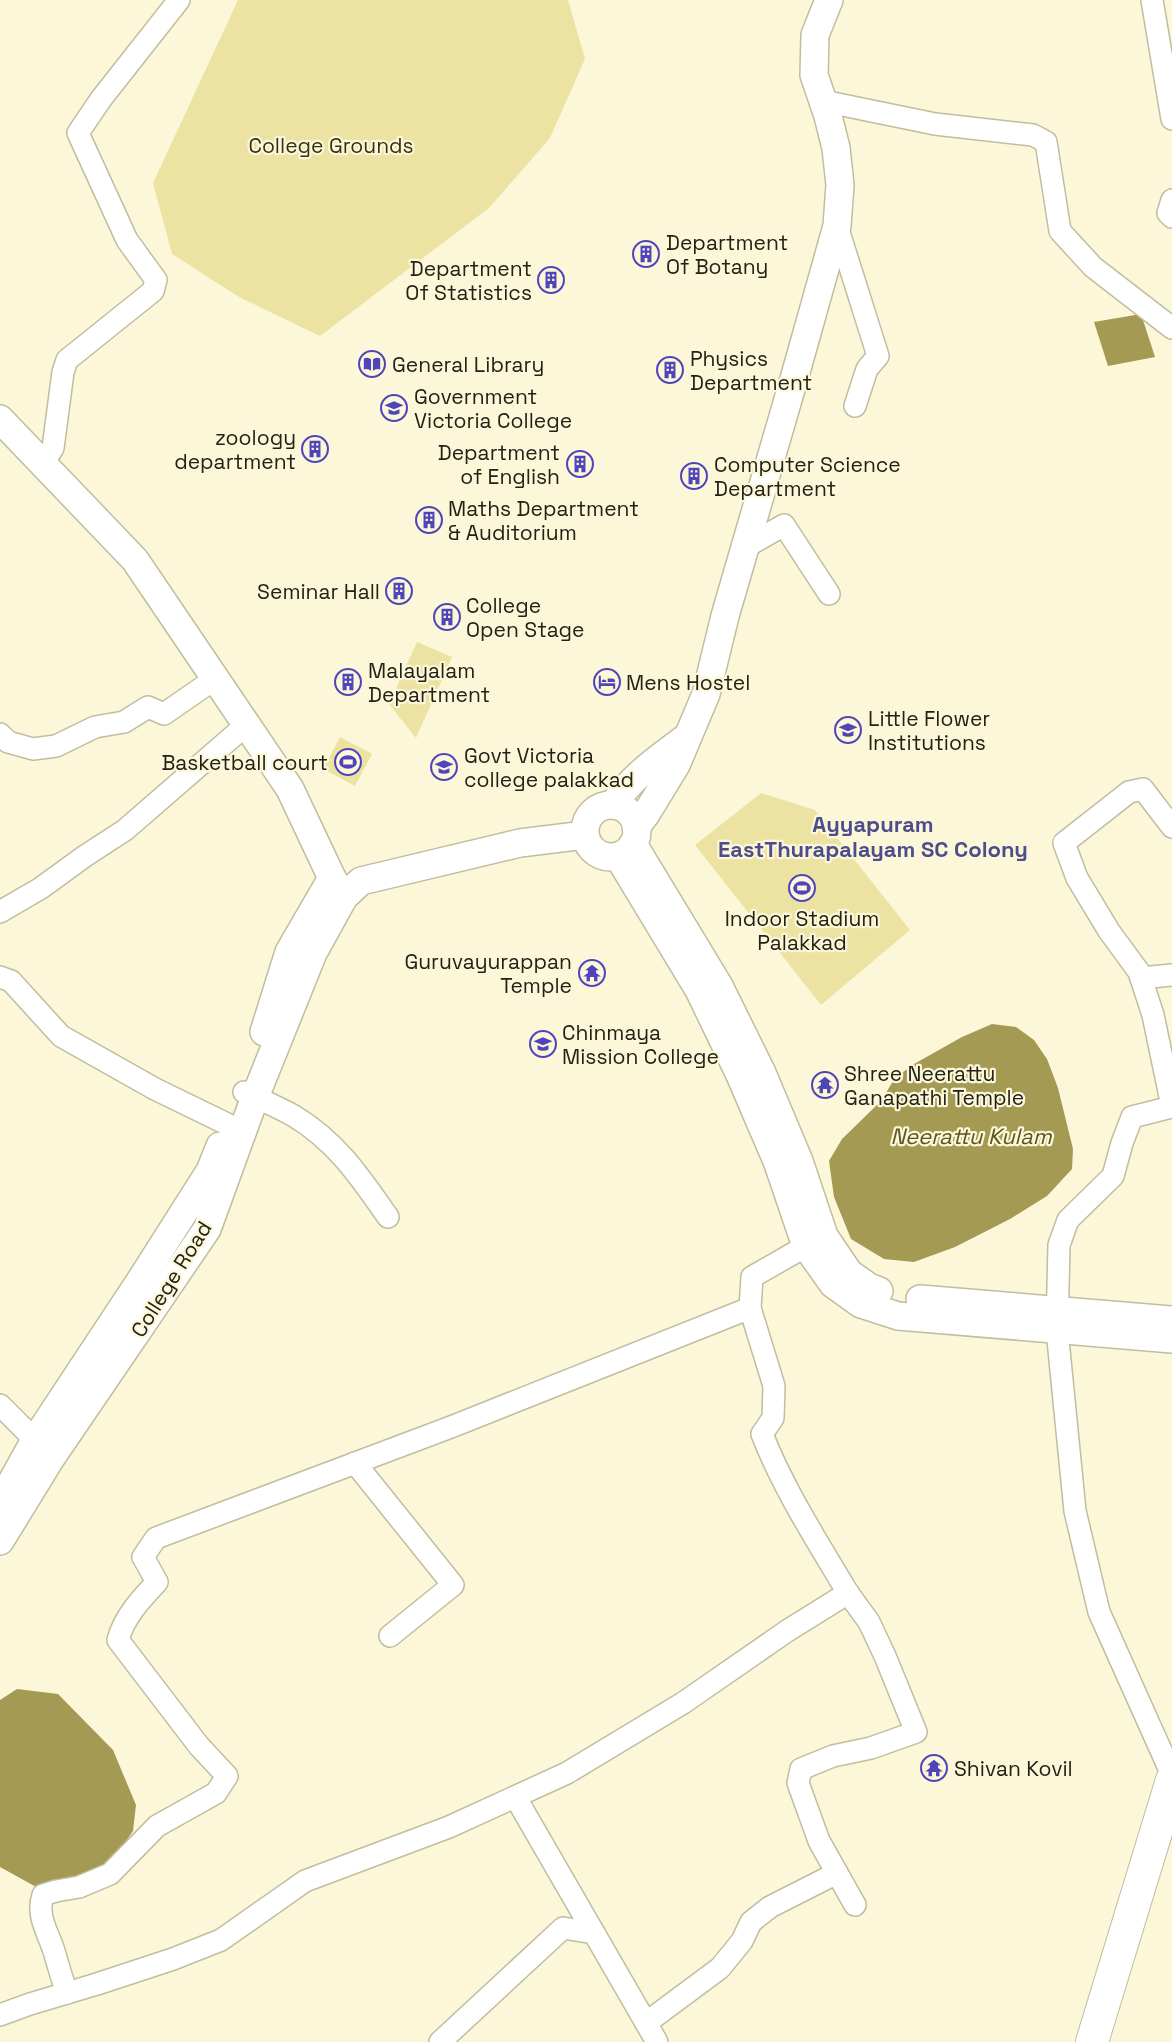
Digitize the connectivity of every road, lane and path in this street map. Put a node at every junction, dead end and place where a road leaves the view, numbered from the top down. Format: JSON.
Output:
{"nodes":[{"id":1,"x":179,"y":0,"type":"edge"},
{"id":2,"x":828,"y":0,"type":"edge"},
{"id":3,"x":1152,"y":0,"type":"edge"},
{"id":4,"x":823,"y":101,"type":"junction"},
{"id":5,"x":1172,"y":119,"type":"edge"},
{"id":6,"x":1172,"y":200,"type":"edge"},
{"id":7,"x":1172,"y":217,"type":"edge"},
{"id":8,"x":837,"y":226,"type":"junction"},
{"id":9,"x":1172,"y":328,"type":"edge"},
{"id":10,"x":855,"y":406,"type":"dead end"},
{"id":11,"x":0,"y":419,"type":"edge"},
{"id":12,"x":43,"y":463,"type":"junction"},
{"id":13,"x":744,"y":548,"type":"junction"},
{"id":14,"x":829,"y":594,"type":"dead end"},
{"id":15,"x":216,"y":678,"type":"junction"},
{"id":16,"x":246,"y":725,"type":"junction"},
{"id":17,"x":0,"y":734,"type":"edge"},
{"id":18,"x":688,"y":736,"type":"junction"},
{"id":19,"x":613,"y":805,"type":"junction"},
{"id":20,"x":1172,"y":826,"type":"edge"},
{"id":21,"x":586,"y":828,"type":"junction"},
{"id":22,"x":629,"y":842,"type":"junction"},
{"id":23,"x":338,"y":887,"type":"junction"},
{"id":24,"x":0,"y":912,"type":"edge"},
{"id":25,"x":1172,"y":975,"type":"edge"},
{"id":26,"x":0,"y":977,"type":"edge"},
{"id":27,"x":1141,"y":978,"type":"junction"},
{"id":28,"x":250,"y":1094,"type":"junction"},
{"id":29,"x":1172,"y":1106,"type":"edge"},
{"id":30,"x":229,"y":1125,"type":"junction"},
{"id":31,"x":388,"y":1217,"type":"dead end"},
{"id":32,"x":815,"y":1241,"type":"junction"},
{"id":33,"x":750,"y":1308,"type":"junction"},
{"id":34,"x":1058,"y":1320,"type":"junction"},
{"id":35,"x":1172,"y":1320,"type":"edge"},
{"id":36,"x":1172,"y":1339,"type":"edge"},
{"id":37,"x":0,"y":1405,"type":"edge"},
{"id":38,"x":35,"y":1440,"type":"junction"},
{"id":39,"x":355,"y":1463,"type":"junction"},
{"id":40,"x":0,"y":1503,"type":"edge"},
{"id":41,"x":0,"y":1541,"type":"edge"},
{"id":42,"x":848,"y":1593,"type":"junction"},
{"id":43,"x":390,"y":1636,"type":"dead end"},
{"id":44,"x":1172,"y":1775,"type":"edge"},
{"id":45,"x":1172,"y":1780,"type":"edge"},
{"id":46,"x":516,"y":1798,"type":"junction"},
{"id":47,"x":1172,"y":1844,"type":"edge"},
{"id":48,"x":837,"y":1873,"type":"junction"},
{"id":49,"x":855,"y":1905,"type":"dead end"},
{"id":50,"x":594,"y":1933,"type":"junction"},
{"id":51,"x":66,"y":1994,"type":"junction"},
{"id":52,"x":0,"y":2015,"type":"edge"},
{"id":53,"x":646,"y":2023,"type":"junction"},
{"id":54,"x":440,"y":2042,"type":"edge"},
{"id":55,"x":657,"y":2042,"type":"edge"},
{"id":56,"x":1092,"y":2042,"type":"edge"},
{"id":57,"x":1109,"y":2042,"type":"edge"}],
"edges":[{"from":1,"to":12,"type":"street"},
{"from":2,"to":4,"type":"main road"},
{"from":3,"to":5,"type":"street"},
{"from":4,"to":8,"type":"main road"},
{"from":4,"to":9,"type":"street"},
{"from":6,"to":7,"type":"street"},
{"from":8,"to":10,"type":"street"},
{"from":8,"to":13,"type":"main road"},
{"from":11,"to":12,"type":"main road"},
{"from":12,"to":15,"type":"main road"},
{"from":13,"to":14,"type":"street"},
{"from":13,"to":18,"type":"main road"},
{"from":15,"to":16,"type":"main road"},
{"from":15,"to":17,"type":"street"},
{"from":16,"to":23,"type":"main road"},
{"from":16,"to":24,"type":"street"},
{"from":18,"to":19,"type":"main road"},
{"from":18,"to":22,"type":"main road"},
{"from":19,"to":21,"type":"main road"},
{"from":19,"to":22,"type":"main road"},
{"from":20,"to":27,"type":"street"},
{"from":21,"to":22,"type":"main road"},
{"from":21,"to":23,"type":"main road"},
{"from":22,"to":32,"type":"main road"},
{"from":23,"to":28,"type":"main road","name":"College Road"},
{"from":25,"to":27,"type":"street"},
{"from":26,"to":30,"type":"street"},
{"from":27,"to":29,"type":"street"},
{"from":28,"to":30,"type":"main road","name":"College Road"},
{"from":28,"to":31,"type":"street"},
{"from":28,"to":41,"type":"main road","name":"College Road"},
{"from":29,"to":34,"type":"street"},
{"from":30,"to":38,"type":"main road","name":"College Road"},
{"from":32,"to":33,"type":"street"},
{"from":32,"to":34,"type":"main road"},
{"from":33,"to":39,"type":"street"},
{"from":33,"to":42,"type":"street"},
{"from":34,"to":35,"type":"main road"},
{"from":34,"to":36,"type":"main road"},
{"from":34,"to":44,"type":"street"},
{"from":37,"to":38,"type":"street"},
{"from":38,"to":40,"type":"main road","name":"College Road"},
{"from":39,"to":43,"type":"street"},
{"from":39,"to":51,"type":"street"},
{"from":42,"to":46,"type":"street"},
{"from":42,"to":48,"type":"street"},
{"from":45,"to":56,"type":"highway"},
{"from":46,"to":50,"type":"street"},
{"from":46,"to":51,"type":"street"},
{"from":47,"to":57,"type":"highway"},
{"from":48,"to":49,"type":"street"},
{"from":48,"to":53,"type":"street"},
{"from":50,"to":53,"type":"street"},
{"from":50,"to":54,"type":"street"},
{"from":51,"to":52,"type":"street"},
{"from":53,"to":55,"type":"street"}]}
